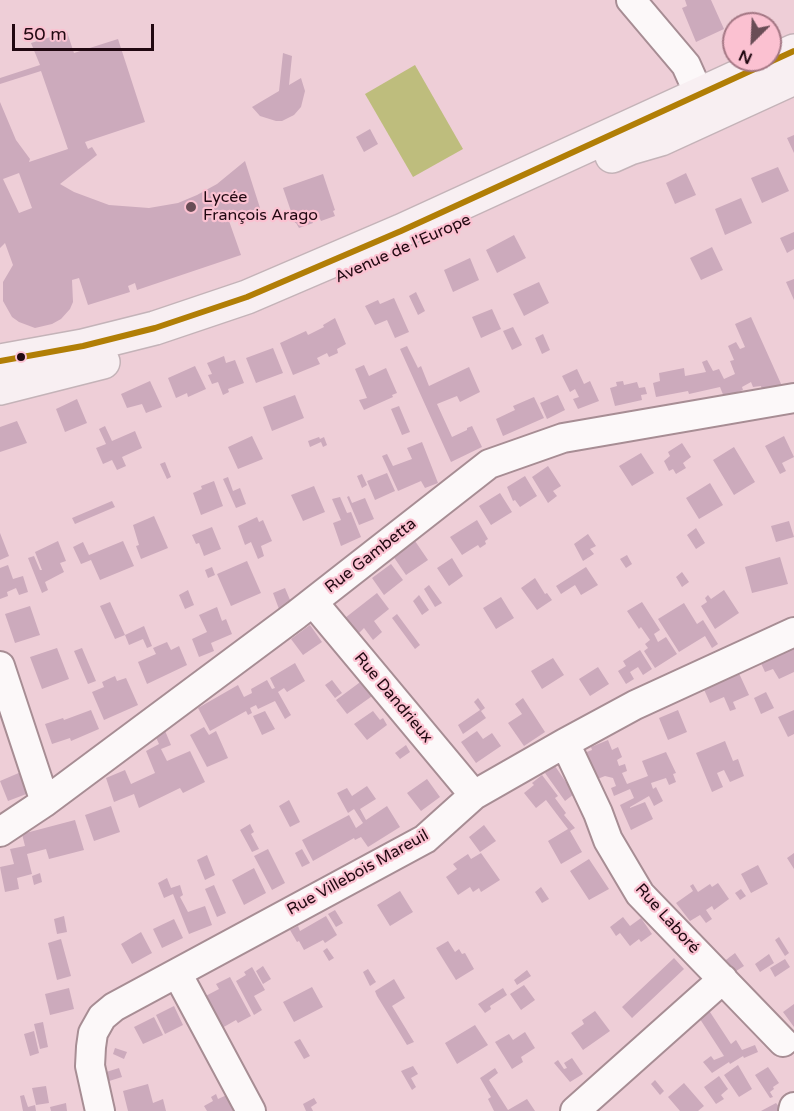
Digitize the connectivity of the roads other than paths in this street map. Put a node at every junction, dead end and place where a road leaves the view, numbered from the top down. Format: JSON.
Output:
{"nodes":[{"id":1,"x":631,"y":0,"type":"edge"},
{"id":2,"x":794,"y":51,"type":"edge"},
{"id":3,"x":794,"y":78,"type":"edge"},
{"id":4,"x":704,"y":106,"type":"junction"},
{"id":5,"x":0,"y":361,"type":"edge"},
{"id":6,"x":0,"y":388,"type":"edge"},
{"id":7,"x":794,"y":399,"type":"edge"},
{"id":8,"x":313,"y":602,"type":"junction"},
{"id":9,"x":794,"y":632,"type":"edge"},
{"id":10,"x":0,"y":666,"type":"edge"},
{"id":11,"x":565,"y":743,"type":"junction"},
{"id":12,"x":474,"y":795,"type":"junction"},
{"id":13,"x":45,"y":802,"type":"junction"},
{"id":14,"x":0,"y":832,"type":"edge"},
{"id":15,"x":177,"y":973,"type":"junction"},
{"id":16,"x":723,"y":979,"type":"junction"},
{"id":17,"x":783,"y":1042,"type":"dead end"},
{"id":18,"x":794,"y":1107,"type":"edge"},
{"id":19,"x":100,"y":1111,"type":"edge"},
{"id":20,"x":251,"y":1111,"type":"edge"},
{"id":21,"x":575,"y":1111,"type":"edge"},
{"id":22,"x":793,"y":1111,"type":"edge"}],
"edges":[{"from":1,"to":4,"type":"street"},
{"from":2,"to":4,"type":"main road","name":"Avenue de l'Europe"},
{"from":3,"to":4,"type":"main road","name":"Avenue de l'Europe"},
{"from":4,"to":5,"type":"main road","name":"Avenue de l'Europe"},
{"from":4,"to":6,"type":"main road","name":"Avenue de l'Europe"},
{"from":7,"to":8,"type":"street","name":"Rue Gambetta"},
{"from":8,"to":12,"type":"street","name":"Rue Dandrieux"},
{"from":8,"to":13,"type":"street","name":"Rue Gambetta"},
{"from":9,"to":11,"type":"street","name":"Rue Villebois Mareuil"},
{"from":10,"to":13,"type":"street"},
{"from":11,"to":12,"type":"street","name":"Rue Villebois Mareuil"},
{"from":11,"to":16,"type":"street","name":"Rue Laboré"},
{"from":12,"to":15,"type":"street","name":"Rue Villebois Mareuil"},
{"from":13,"to":14,"type":"street","name":"Rue Gambetta"},
{"from":15,"to":19,"type":"street","name":"Rue Villebois Mareuil"},
{"from":15,"to":20,"type":"street"},
{"from":16,"to":17,"type":"street","name":"Rue Laboré"},
{"from":16,"to":21,"type":"street"},
{"from":18,"to":22,"type":"street"}]}
